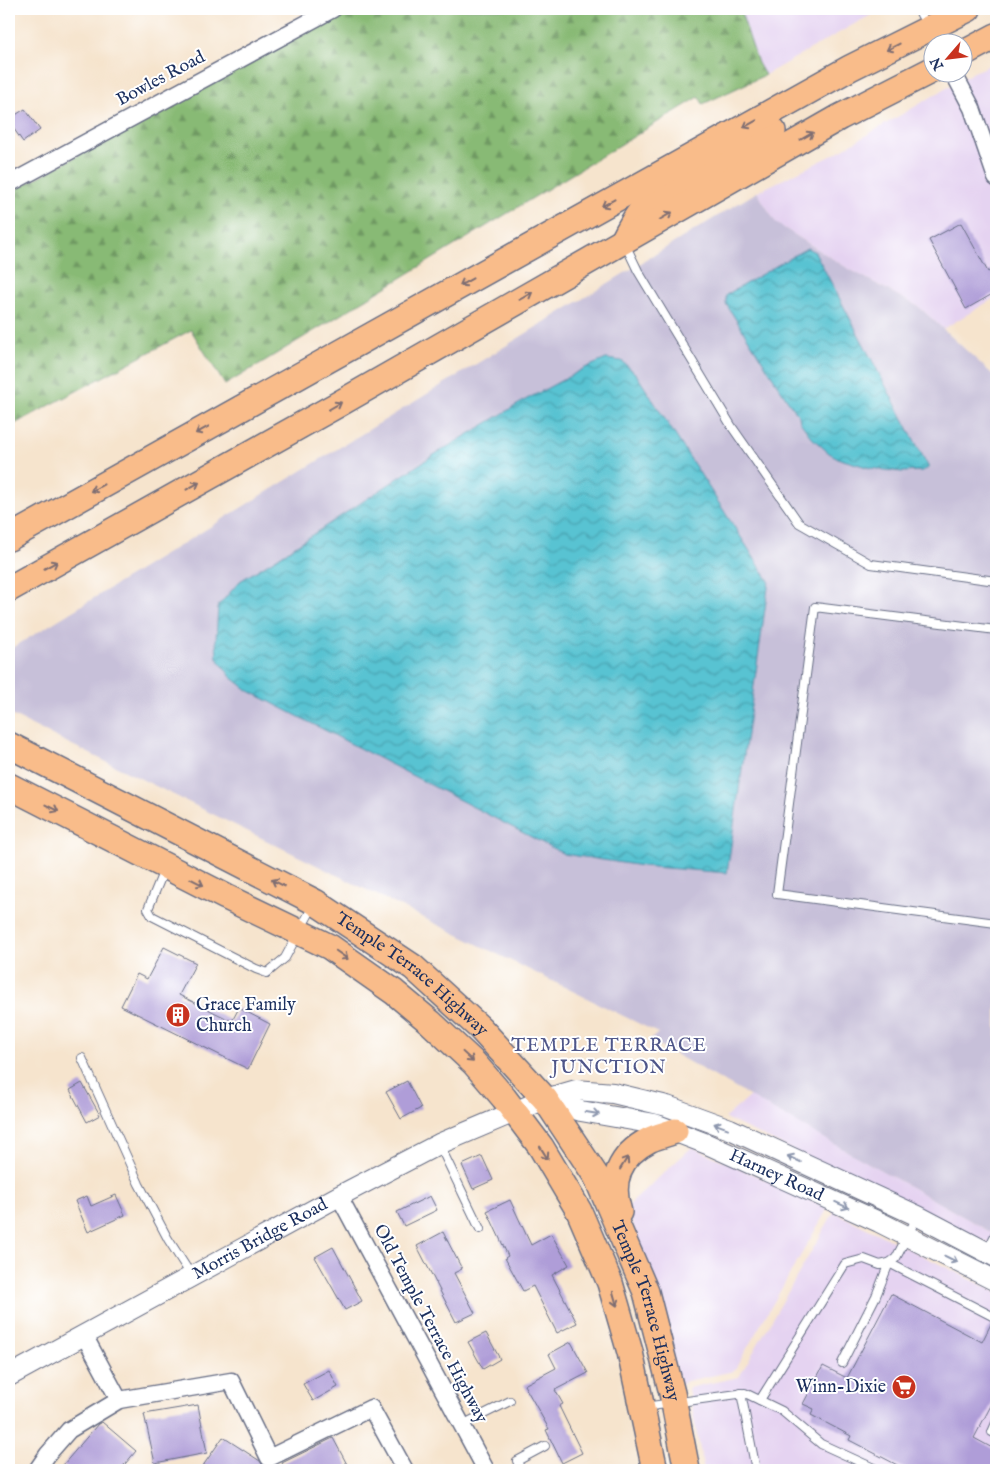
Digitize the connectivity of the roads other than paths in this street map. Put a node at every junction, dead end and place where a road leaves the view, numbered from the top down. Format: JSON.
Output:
{"nodes":[{"id":1,"x":333,"y":9,"type":"edge"},
{"id":2,"x":968,"y":9,"type":"edge"},
{"id":3,"x":924,"y":19,"type":"edge"},
{"id":4,"x":996,"y":36,"type":"edge"},
{"id":5,"x":972,"y":49,"type":"edge"},
{"id":6,"x":850,"y":68,"type":"junction"},
{"id":7,"x":922,"y":75,"type":"edge"},
{"id":8,"x":958,"y":82,"type":"edge"},
{"id":9,"x":996,"y":178,"type":"edge"},
{"id":10,"x":9,"y":184,"type":"edge"},
{"id":11,"x":623,"y":240,"type":"junction"},
{"id":12,"x":9,"y":538,"type":"edge"},
{"id":13,"x":996,"y":581,"type":"edge"},
{"id":14,"x":9,"y":589,"type":"edge"},
{"id":15,"x":996,"y":630,"type":"edge"},
{"id":16,"x":9,"y":745,"type":"edge"},
{"id":17,"x":9,"y":786,"type":"edge"},
{"id":18,"x":166,"y":866,"type":"junction"},
{"id":19,"x":315,"y":902,"type":"junction"},
{"id":20,"x":996,"y":923,"type":"edge"},
{"id":21,"x":300,"y":932,"type":"junction"},
{"id":22,"x":82,"y":1058,"type":"dead end"},
{"id":23,"x":545,"y":1099,"type":"junction"},
{"id":24,"x":516,"y":1113,"type":"junction"},
{"id":25,"x":675,"y":1132,"type":"junction"},
{"id":26,"x":439,"y":1144,"type":"junction"},
{"id":27,"x":339,"y":1196,"type":"junction"},
{"id":28,"x":918,"y":1216,"type":"junction"},
{"id":29,"x":480,"y":1229,"type":"dead end"},
{"id":30,"x":996,"y":1232,"type":"edge"},
{"id":31,"x":907,"y":1237,"type":"junction"},
{"id":32,"x":992,"y":1254,"type":"edge"},
{"id":33,"x":889,"y":1263,"type":"junction"},
{"id":34,"x":192,"y":1276,"type":"junction"},
{"id":35,"x":996,"y":1281,"type":"edge"},
{"id":36,"x":646,"y":1292,"type":"junction"},
{"id":37,"x":996,"y":1318,"type":"edge"},
{"id":38,"x":84,"y":1335,"type":"junction"},
{"id":39,"x":842,"y":1363,"type":"dead end"},
{"id":40,"x":9,"y":1376,"type":"edge"},
{"id":41,"x":741,"y":1393,"type":"junction"},
{"id":42,"x":119,"y":1400,"type":"junction"},
{"id":43,"x":760,"y":1400,"type":"junction"},
{"id":44,"x":510,"y":1401,"type":"dead end"},
{"id":45,"x":674,"y":1404,"type":"junction"},
{"id":46,"x":642,"y":1407,"type":"junction"},
{"id":47,"x":996,"y":1423,"type":"edge"},
{"id":48,"x":462,"y":1425,"type":"junction"},
{"id":49,"x":996,"y":1434,"type":"edge"},
{"id":50,"x":545,"y":1446,"type":"dead end"},
{"id":51,"x":37,"y":1470,"type":"edge"},
{"id":52,"x":405,"y":1470,"type":"edge"},
{"id":53,"x":486,"y":1470,"type":"edge"},
{"id":54,"x":521,"y":1470,"type":"edge"},
{"id":55,"x":656,"y":1470,"type":"edge"},
{"id":56,"x":687,"y":1470,"type":"edge"},
{"id":57,"x":756,"y":1470,"type":"edge"},
{"id":58,"x":878,"y":1470,"type":"edge"}],
"edges":[{"from":1,"to":10,"type":"street","name":"Bowles Road"},
{"from":2,"to":3,"type":"main road"},
{"from":3,"to":6,"type":"main road","one_way":true},
{"from":4,"to":5,"type":"main road"},
{"from":6,"to":11,"type":"main road"},
{"from":6,"to":12,"type":"main road","one_way":true},
{"from":11,"to":7,"type":"main road","one_way":true},
{"from":8,"to":9,"type":"street"},
{"from":11,"to":13,"type":"lane"},
{"from":14,"to":11,"type":"main road","one_way":true},
{"from":15,"to":20,"type":"lane"},
{"from":19,"to":16,"type":"main road","name":"Temple Terrace Highway","one_way":true},
{"from":17,"to":18,"type":"main road","name":"Temple Terrace Highway","one_way":true},
{"from":18,"to":21,"type":"main road","name":"Temple Terrace Highway","one_way":true},
{"from":18,"to":21,"type":"lane"},
{"from":19,"to":21,"type":"lane"},
{"from":19,"to":23,"type":"main road","name":"Temple Terrace Highway"},
{"from":21,"to":24,"type":"main road","name":"Temple Terrace Highway","one_way":true},
{"from":22,"to":34,"type":"lane"},
{"from":23,"to":24,"type":"street","name":"Harney Road"},
{"from":23,"to":25,"type":"street","name":"Harney Road","one_way":true},
{"from":28,"to":23,"type":"street","name":"Harney Road","one_way":true},
{"from":23,"to":36,"type":"main road","name":"Temple Terrace Highway"},
{"from":24,"to":26,"type":"street","name":"Morris Bridge Road"},
{"from":24,"to":46,"type":"main road","name":"Temple Terrace Highway","one_way":true},
{"from":25,"to":31,"type":"street","name":"Harney Road","one_way":true},
{"from":36,"to":25,"type":"main road","one_way":true},
{"from":26,"to":27,"type":"street","name":"Morris Bridge Road"},
{"from":26,"to":29,"type":"lane"},
{"from":27,"to":34,"type":"street","name":"Morris Bridge Road"},
{"from":27,"to":48,"type":"street","name":"Old Temple Terrace Highway"},
{"from":28,"to":31,"type":"lane"},
{"from":28,"to":32,"type":"street","name":"Harney Road"},
{"from":30,"to":32,"type":"lane"},
{"from":31,"to":33,"type":"lane"},
{"from":31,"to":35,"type":"street","name":"Harney Road","one_way":true},
{"from":33,"to":37,"type":"lane"},
{"from":33,"to":39,"type":"lane"},
{"from":33,"to":43,"type":"lane"},
{"from":34,"to":38,"type":"street","name":"Morris Bridge Road"},
{"from":36,"to":45,"type":"main road","name":"Temple Terrace Highway"},
{"from":38,"to":40,"type":"street","name":"Morris Bridge Road"},
{"from":38,"to":42,"type":"street"},
{"from":41,"to":43,"type":"lane"},
{"from":41,"to":45,"type":"lane"},
{"from":41,"to":57,"type":"lane"},
{"from":42,"to":51,"type":"street"},
{"from":42,"to":52,"type":"street"},
{"from":43,"to":58,"type":"lane"},
{"from":44,"to":48,"type":"lane"},
{"from":45,"to":46,"type":"lane"},
{"from":45,"to":56,"type":"main road","name":"Temple Terrace Highway"},
{"from":46,"to":55,"type":"main road","name":"Temple Terrace Highway"},
{"from":47,"to":49,"type":"lane"},
{"from":48,"to":53,"type":"street","name":"Old Temple Terrace Highway"},
{"from":50,"to":54,"type":"lane"}]}
